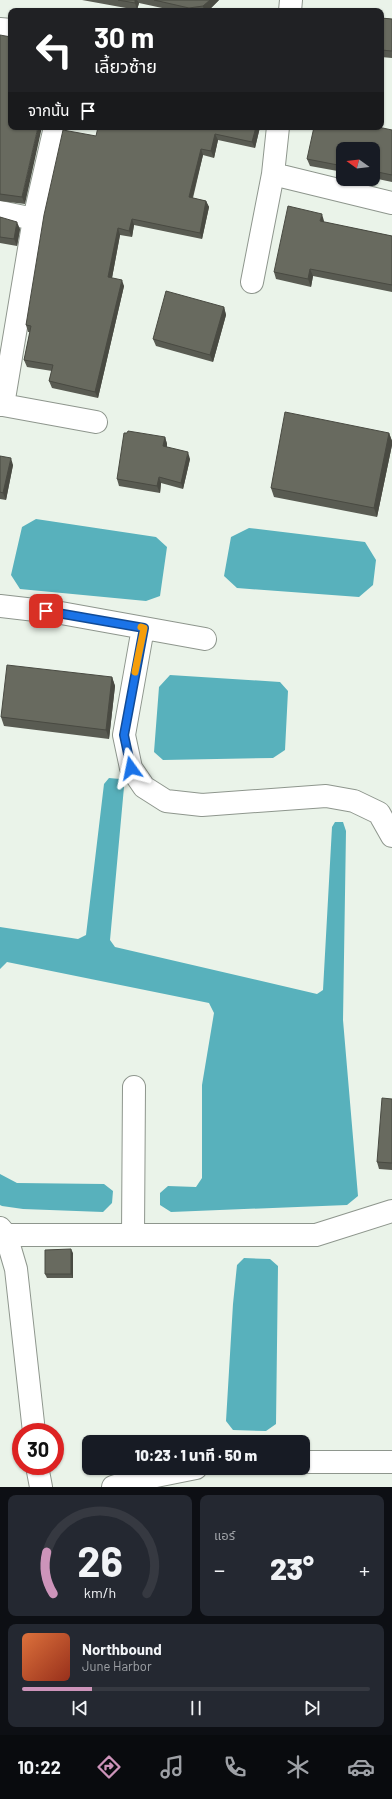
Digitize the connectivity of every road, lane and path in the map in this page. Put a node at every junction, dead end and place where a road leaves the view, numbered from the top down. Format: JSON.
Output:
{"nodes":[{"id":1,"x":54,"y":130,"type":"edge"},
{"id":2,"x":278,"y":130,"type":"edge"},
{"id":3,"x":273,"y":174,"type":"junction"},
{"id":4,"x":392,"y":203,"type":"edge"},
{"id":5,"x":0,"y":212,"type":"edge"},
{"id":6,"x":34,"y":219,"type":"junction"},
{"id":7,"x":252,"y":282,"type":"dead end"},
{"id":8,"x":2,"y":405,"type":"edge"},
{"id":9,"x":96,"y":422,"type":"dead end"},
{"id":10,"x":0,"y":606,"type":"edge"},
{"id":11,"x":144,"y":628,"type":"junction"},
{"id":12,"x":205,"y":639,"type":"dead end"},
{"id":13,"x":392,"y":836,"type":"edge"},
{"id":14,"x":134,"y":1086,"type":"dead end"},
{"id":15,"x":392,"y":1211,"type":"edge"},
{"id":16,"x":3,"y":1231,"type":"edge"},
{"id":17,"x":133,"y":1234,"type":"junction"},
{"id":18,"x":33,"y":1423,"type":"edge"},
{"id":19,"x":310,"y":1462,"type":"edge"},
{"id":20,"x":392,"y":1462,"type":"edge"},
{"id":21,"x":40,"y":1475,"type":"edge"},
{"id":22,"x":161,"y":1475,"type":"edge"},
{"id":23,"x":42,"y":1487,"type":"edge"},
{"id":24,"x":113,"y":1487,"type":"edge"}],
"edges":[{"from":1,"to":6,"type":"street"},
{"from":2,"to":3,"type":"street"},
{"from":3,"to":4,"type":"street"},
{"from":3,"to":7,"type":"street"},
{"from":5,"to":6,"type":"street"},
{"from":6,"to":8,"type":"street"},
{"from":8,"to":9,"type":"street"},
{"from":10,"to":11,"type":"street"},
{"from":11,"to":12,"type":"street"},
{"from":11,"to":13,"type":"street"},
{"from":14,"to":17,"type":"street"},
{"from":15,"to":17,"type":"street"},
{"from":16,"to":17,"type":"street"},
{"from":16,"to":18,"type":"street"},
{"from":19,"to":20,"type":"street"},
{"from":21,"to":23,"type":"street"},
{"from":22,"to":24,"type":"street"}]}
